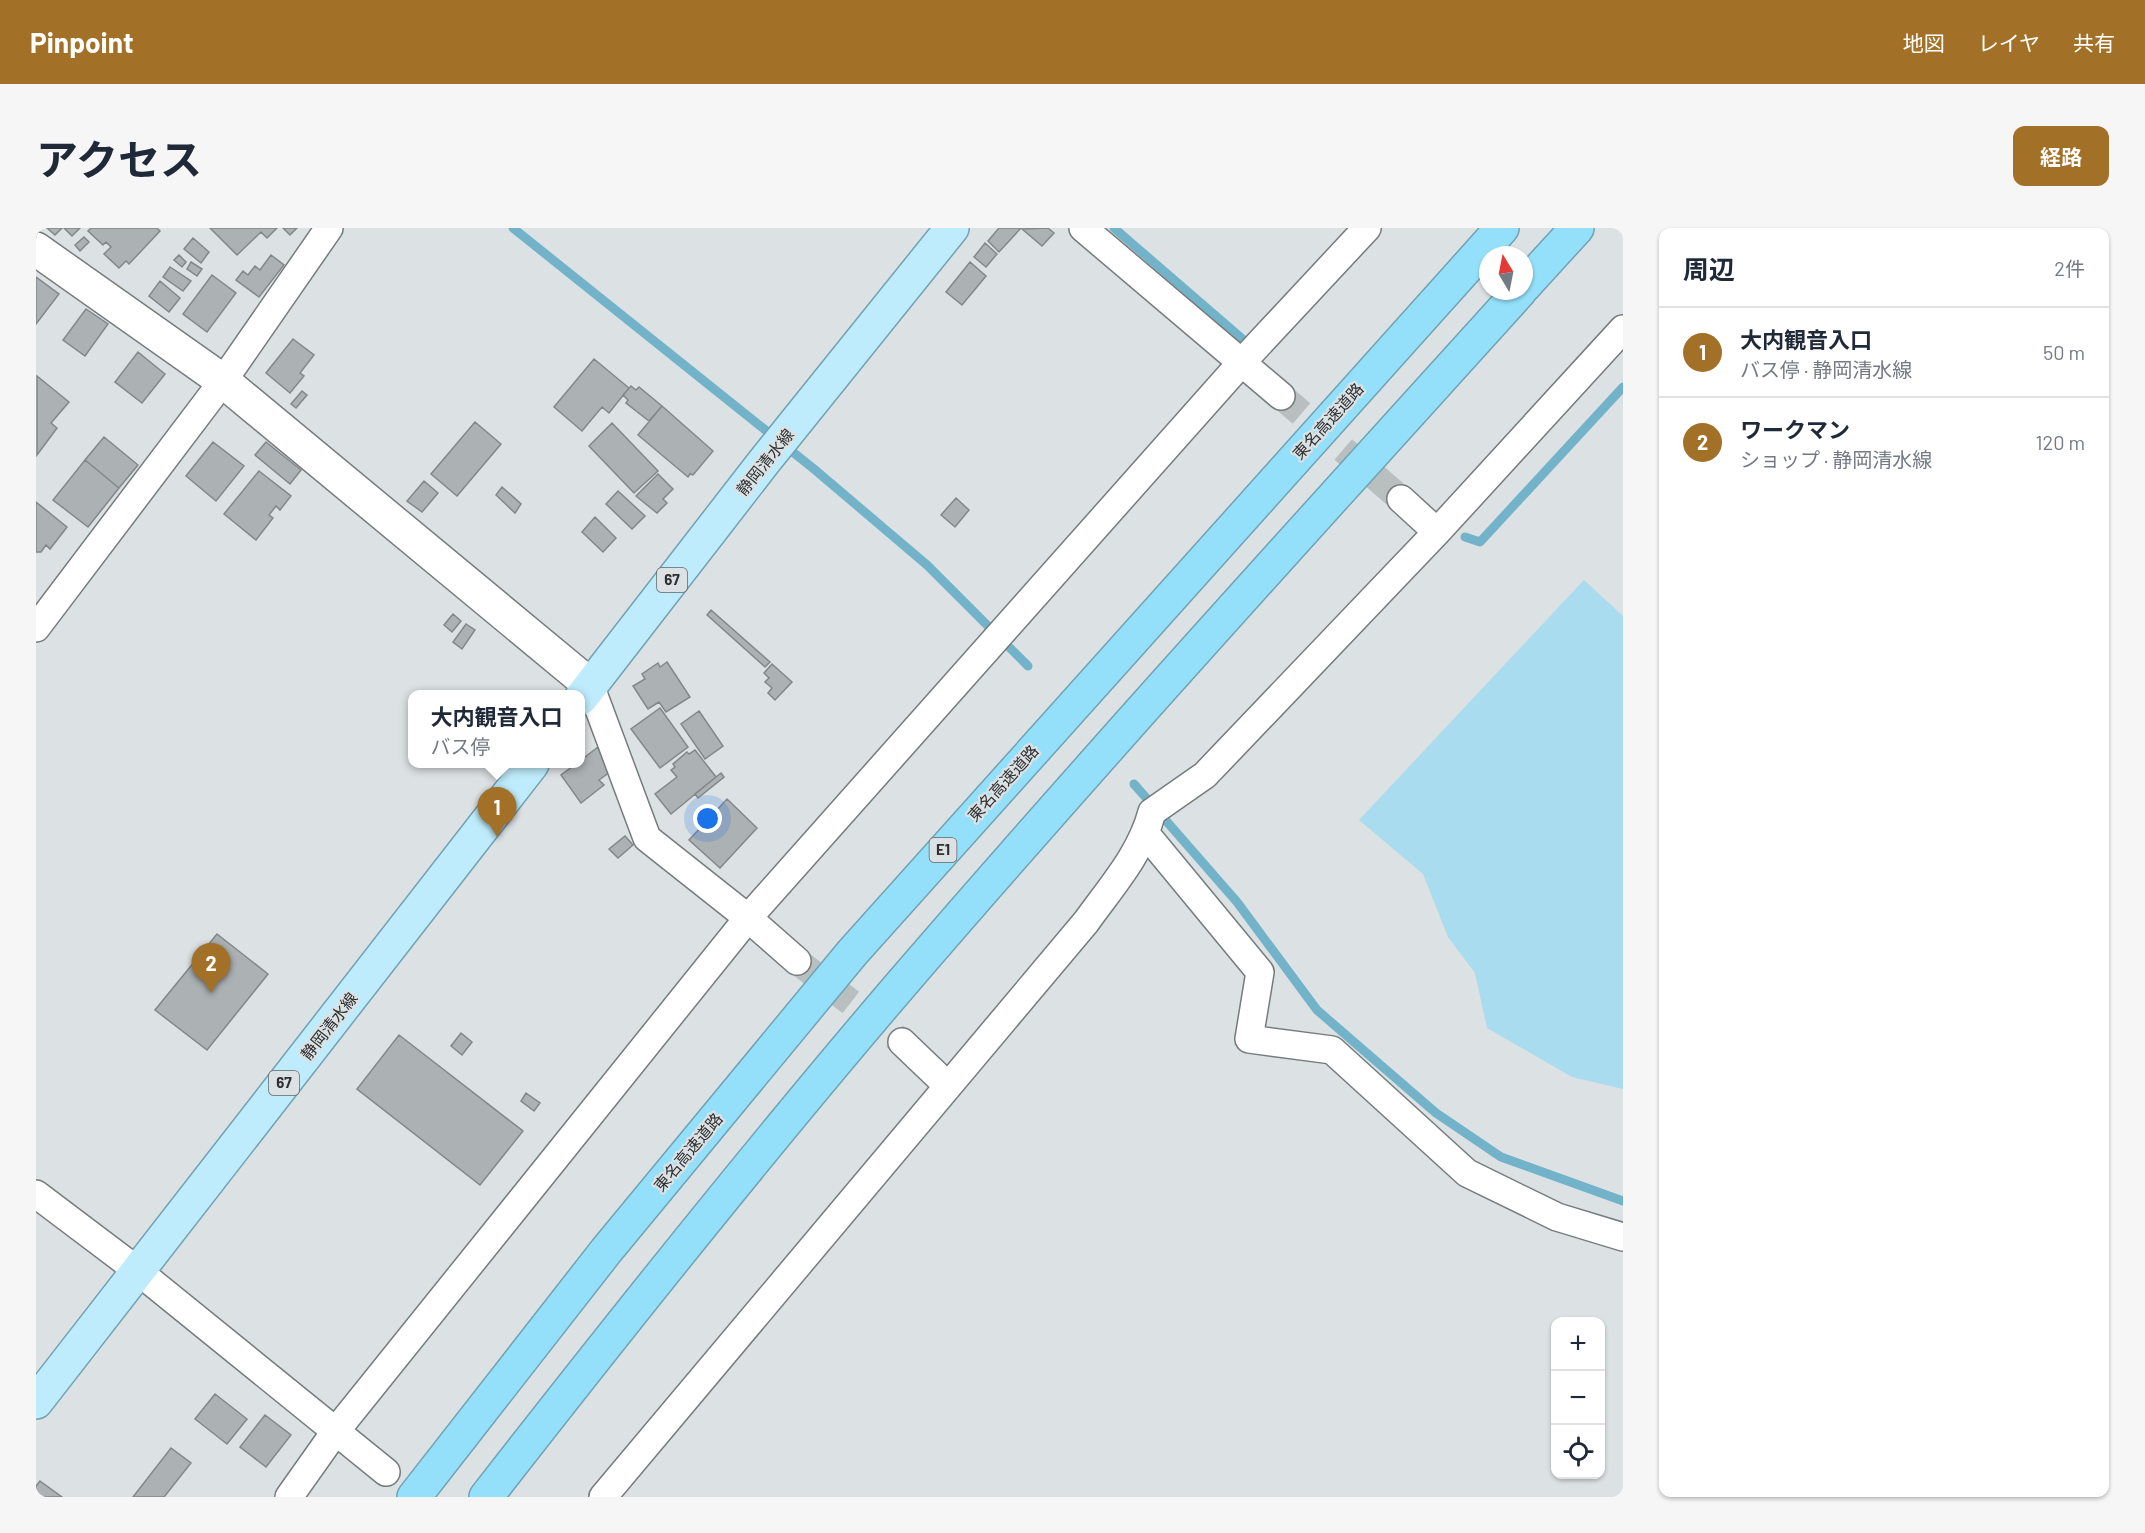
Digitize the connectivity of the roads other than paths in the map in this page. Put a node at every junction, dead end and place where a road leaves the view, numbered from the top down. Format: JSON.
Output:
{"nodes":[{"id":1,"x":329,"y":228,"type":"edge"},
{"id":2,"x":952,"y":228,"type":"edge"},
{"id":3,"x":1083,"y":228,"type":"edge"},
{"id":4,"x":1367,"y":228,"type":"edge"},
{"id":5,"x":1502,"y":228,"type":"edge"},
{"id":6,"x":1576,"y":228,"type":"edge"},
{"id":7,"x":36,"y":249,"type":"edge"},
{"id":8,"x":1533,"y":276,"type":"edge"},
{"id":9,"x":1512,"y":300,"type":"edge"},
{"id":10,"x":1623,"y":329,"type":"edge"},
{"id":11,"x":1242,"y":362,"type":"junction"},
{"id":12,"x":223,"y":381,"type":"junction"},
{"id":13,"x":1281,"y":396,"type":"tunnel mouth"},
{"id":14,"x":1401,"y":499,"type":"tunnel mouth"},
{"id":15,"x":1437,"y":532,"type":"junction"},
{"id":16,"x":36,"y":628,"type":"edge"},
{"id":17,"x":583,"y":690,"type":"edge"},
{"id":18,"x":585,"y":692,"type":"edge"},
{"id":19,"x":529,"y":768,"type":"edge"},
{"id":20,"x":1149,"y":823,"type":"junction"},
{"id":21,"x":748,"y":918,"type":"junction"},
{"id":22,"x":797,"y":961,"type":"tunnel mouth"},
{"id":23,"x":902,"y":1042,"type":"tunnel mouth"},
{"id":24,"x":947,"y":1085,"type":"junction"},
{"id":25,"x":36,"y":1194,"type":"edge"},
{"id":26,"x":1623,"y":1237,"type":"edge"},
{"id":27,"x":138,"y":1271,"type":"junction"},
{"id":28,"x":36,"y":1402,"type":"edge"},
{"id":29,"x":335,"y":1432,"type":"junction"},
{"id":30,"x":386,"y":1472,"type":"dead end"},
{"id":31,"x":289,"y":1497,"type":"edge"},
{"id":32,"x":414,"y":1497,"type":"edge"},
{"id":33,"x":486,"y":1497,"type":"edge"},
{"id":34,"x":603,"y":1497,"type":"edge"}],
"edges":[{"from":1,"to":12,"type":"street"},
{"from":2,"to":18,"type":"main road","name":"静岡清水線","number":"67"},
{"from":3,"to":11,"type":"street"},
{"from":4,"to":11,"type":"street"},
{"from":5,"to":32,"type":"highway","name":"東名高速道路","number":"E1"},
{"from":6,"to":8,"type":"highway"},
{"from":7,"to":12,"type":"street"},
{"from":9,"to":33,"type":"highway"},
{"from":10,"to":15,"type":"street"},
{"from":11,"to":13,"type":"street"},
{"from":11,"to":21,"type":"street"},
{"from":12,"to":16,"type":"street"},
{"from":12,"to":17,"type":"street"},
{"from":14,"to":15,"type":"street"},
{"from":15,"to":20,"type":"street"},
{"from":18,"to":21,"type":"street"},
{"from":19,"to":27,"type":"main road","name":"静岡清水線","number":"67"},
{"from":20,"to":24,"type":"street"},
{"from":20,"to":26,"type":"street"},
{"from":21,"to":22,"type":"street"},
{"from":21,"to":29,"type":"street"},
{"from":23,"to":24,"type":"street"},
{"from":24,"to":34,"type":"street"},
{"from":25,"to":27,"type":"street"},
{"from":27,"to":28,"type":"main road","name":"静岡清水線","number":"67"},
{"from":27,"to":29,"type":"street"},
{"from":29,"to":30,"type":"street"},
{"from":29,"to":31,"type":"street"}]}
